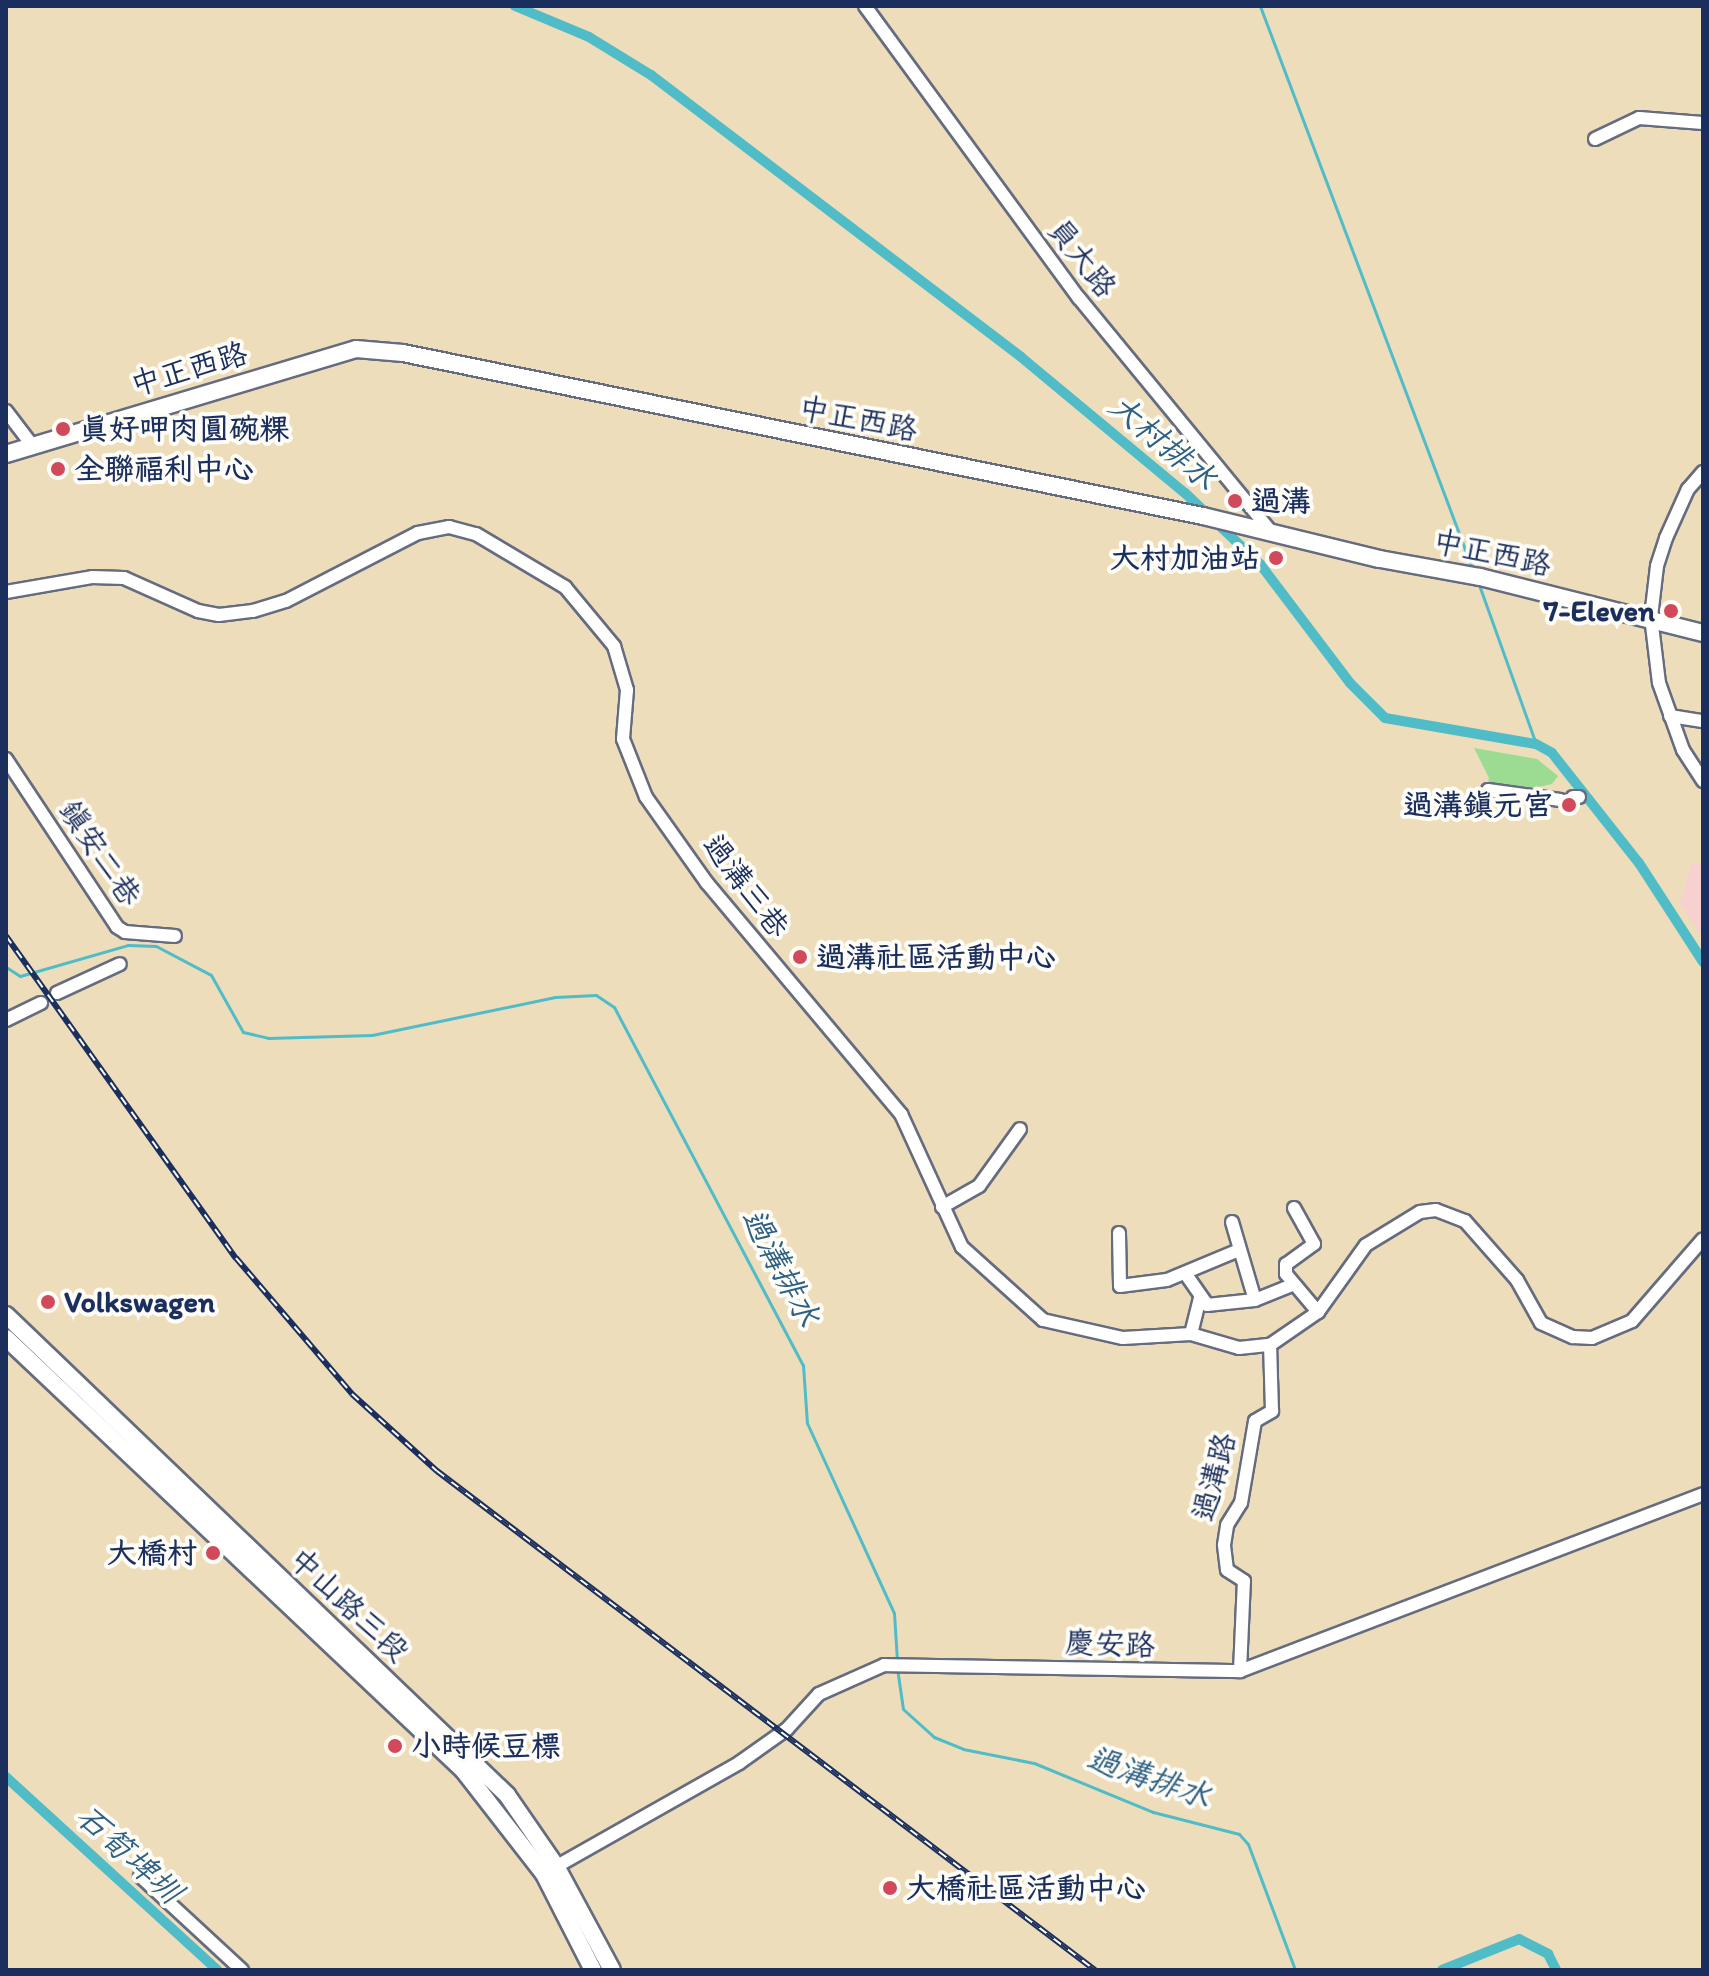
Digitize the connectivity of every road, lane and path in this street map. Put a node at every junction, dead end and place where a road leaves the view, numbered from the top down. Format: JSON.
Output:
{"nodes":[{"id":1,"x":865,"y":6,"type":"edge"},
{"id":2,"x":1703,"y":123,"type":"edge"},
{"id":3,"x":1595,"y":139,"type":"dead end"},
{"id":4,"x":6,"y":411,"type":"edge"},
{"id":5,"x":32,"y":445,"type":"junction"},
{"id":6,"x":6,"y":454,"type":"edge"},
{"id":7,"x":1703,"y":472,"type":"edge"},
{"id":8,"x":1271,"y":532,"type":"junction"},
{"id":9,"x":6,"y":592,"type":"edge"},
{"id":10,"x":1651,"y":617,"type":"junction"},
{"id":11,"x":1703,"y":633,"type":"edge"},
{"id":12,"x":1670,"y":716,"type":"junction"},
{"id":13,"x":1703,"y":721,"type":"edge"},
{"id":14,"x":6,"y":759,"type":"edge"},
{"id":15,"x":1703,"y":781,"type":"edge"},
{"id":16,"x":1488,"y":790,"type":"dead end"},
{"id":17,"x":1571,"y":798,"type":"dead end"},
{"id":18,"x":175,"y":936,"type":"dead end"},
{"id":19,"x":120,"y":964,"type":"dead end"},
{"id":20,"x":57,"y":993,"type":"dead end"},
{"id":21,"x":41,"y":1003,"type":"dead end"},
{"id":22,"x":6,"y":1020,"type":"edge"},
{"id":23,"x":1020,"y":1129,"type":"dead end"},
{"id":24,"x":942,"y":1207,"type":"junction"},
{"id":25,"x":1294,"y":1208,"type":"dead end"},
{"id":26,"x":1232,"y":1222,"type":"dead end"},
{"id":27,"x":1119,"y":1233,"type":"dead end"},
{"id":28,"x":1703,"y":1239,"type":"edge"},
{"id":29,"x":1239,"y":1250,"type":"junction"},
{"id":30,"x":1185,"y":1273,"type":"junction"},
{"id":31,"x":1292,"y":1285,"type":"junction"},
{"id":32,"x":1200,"y":1297,"type":"junction"},
{"id":33,"x":1255,"y":1300,"type":"junction"},
{"id":34,"x":1318,"y":1312,"type":"junction"},
{"id":35,"x":6,"y":1315,"type":"edge"},
{"id":36,"x":1191,"y":1334,"type":"junction"},
{"id":37,"x":6,"y":1338,"type":"edge"},
{"id":38,"x":1270,"y":1345,"type":"junction"},
{"id":39,"x":1703,"y":1494,"type":"edge"},
{"id":40,"x":1240,"y":1671,"type":"junction"},
{"id":41,"x":550,"y":1870,"type":"junction"},
{"id":42,"x":140,"y":1876,"type":"dead end"},
{"id":43,"x":242,"y":1970,"type":"edge"},
{"id":44,"x":593,"y":1970,"type":"edge"},
{"id":45,"x":612,"y":1970,"type":"edge"}],
"edges":[{"from":1,"to":8,"type":"street","name":"員大路"},
{"from":2,"to":3,"type":"street"},
{"from":4,"to":5,"type":"street"},
{"from":5,"to":6,"type":"main road","name":"中正西路"},
{"from":5,"to":8,"type":"main road","name":"中正西路"},
{"from":7,"to":10,"type":"street"},
{"from":8,"to":10,"type":"main road","name":"中正西路"},
{"from":9,"to":24,"type":"street","name":"過溝三巷"},
{"from":10,"to":11,"type":"main road","name":"中正西路"},
{"from":10,"to":12,"type":"street"},
{"from":12,"to":13,"type":"street"},
{"from":12,"to":15,"type":"street"},
{"from":14,"to":18,"type":"street","name":"鎮安二巷"},
{"from":16,"to":17,"type":"street"},
{"from":19,"to":20,"type":"street"},
{"from":21,"to":22,"type":"street"},
{"from":23,"to":24,"type":"street"},
{"from":24,"to":36,"type":"street","name":"過溝三巷"},
{"from":25,"to":31,"type":"street"},
{"from":26,"to":29,"type":"street"},
{"from":27,"to":30,"type":"street"},
{"from":28,"to":34,"type":"street"},
{"from":29,"to":30,"type":"street"},
{"from":29,"to":33,"type":"street"},
{"from":30,"to":32,"type":"street"},
{"from":31,"to":33,"type":"street"},
{"from":31,"to":34,"type":"street"},
{"from":32,"to":33,"type":"street"},
{"from":32,"to":36,"type":"street"},
{"from":34,"to":38,"type":"street"},
{"from":35,"to":41,"type":"main road","name":"中山路三段"},
{"from":36,"to":38,"type":"street","name":"過溝三巷"},
{"from":37,"to":41,"type":"main road","name":"中山路三段"},
{"from":38,"to":40,"type":"street","name":"過溝路"},
{"from":39,"to":40,"type":"street","name":"慶安路"},
{"from":40,"to":41,"type":"street","name":"慶安路"},
{"from":41,"to":44,"type":"main road","name":"中山路三段"},
{"from":41,"to":45,"type":"main road","name":"中山路三段"},
{"from":42,"to":43,"type":"street"}]}
